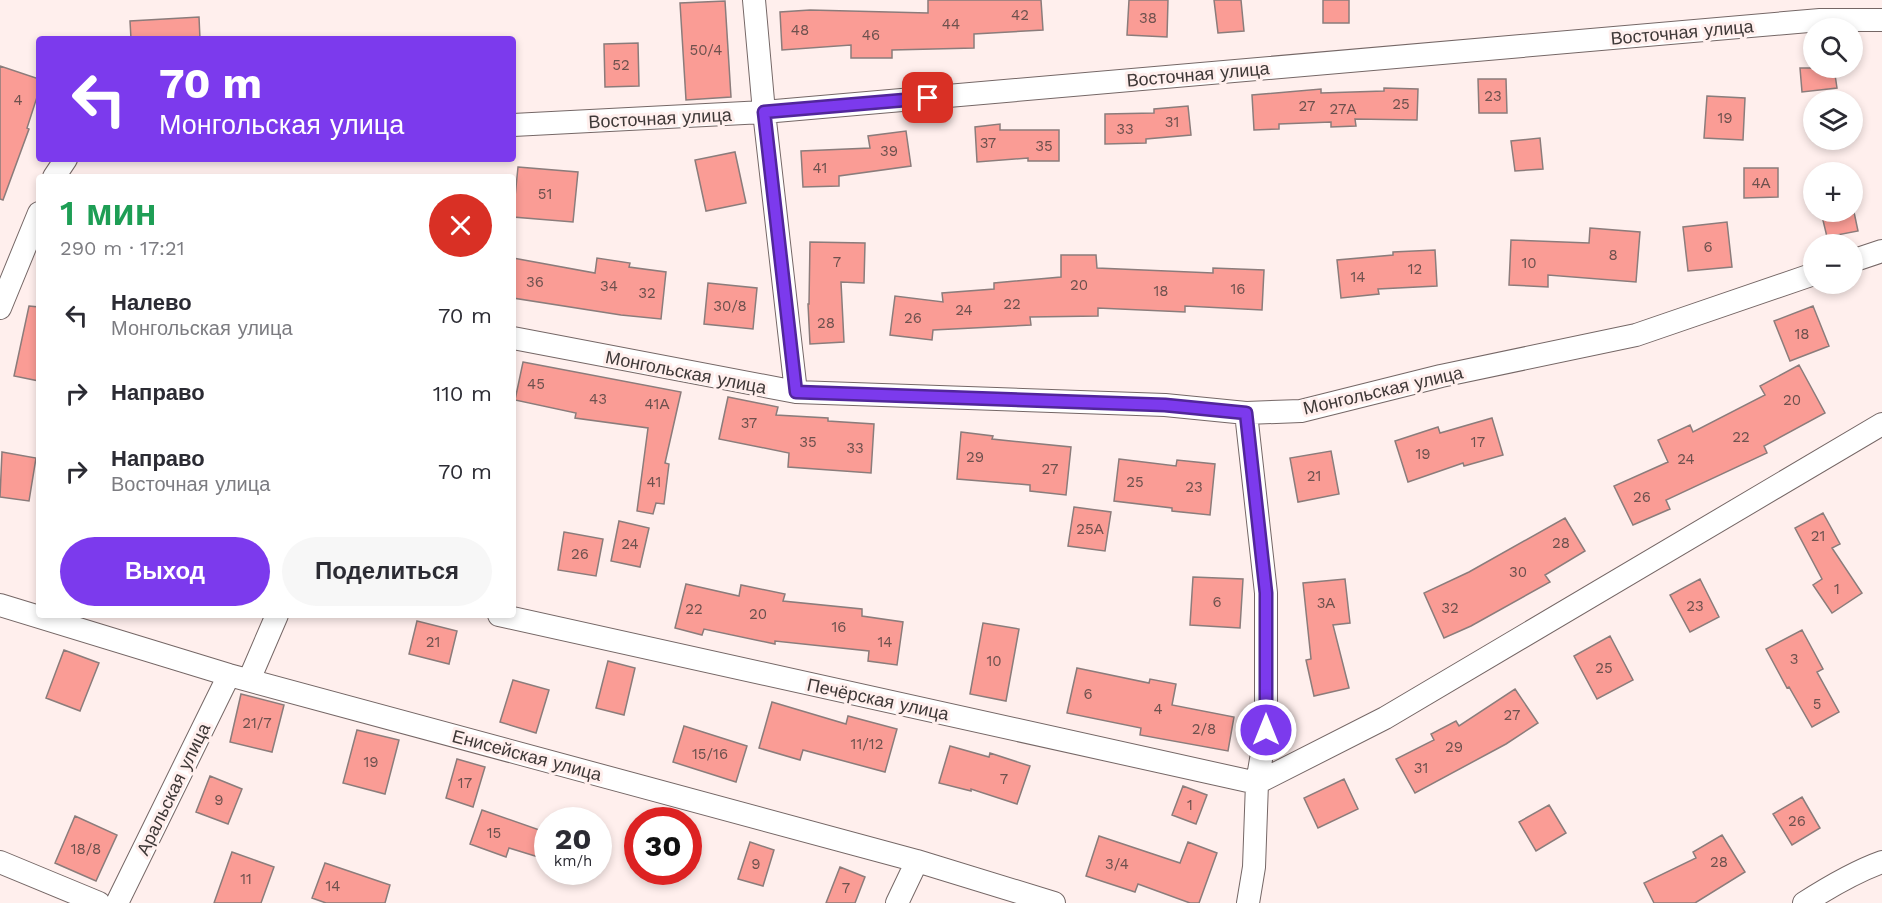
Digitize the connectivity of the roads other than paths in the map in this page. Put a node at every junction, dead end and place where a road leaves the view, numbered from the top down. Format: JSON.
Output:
{"nodes":[{"id":1,"x":754,"y":0,"type":"edge"},
{"id":2,"x":1882,"y":20,"type":"edge"},
{"id":3,"x":764,"y":112,"type":"junction"},
{"id":4,"x":516,"y":125,"type":"edge"},
{"id":5,"x":33,"y":241,"type":"edge"},
{"id":6,"x":1882,"y":251,"type":"edge"},
{"id":7,"x":1863,"y":257,"type":"edge"},
{"id":8,"x":1803,"y":278,"type":"edge"},
{"id":9,"x":0,"y":308,"type":"edge"},
{"id":10,"x":516,"y":339,"type":"edge"},
{"id":11,"x":796,"y":392,"type":"junction"},
{"id":12,"x":1246,"y":413,"type":"junction"},
{"id":13,"x":1882,"y":424,"type":"edge"},
{"id":14,"x":0,"y":605,"type":"edge"},
{"id":15,"x":36,"y":616,"type":"edge"},
{"id":16,"x":43,"y":618,"type":"edge"},
{"id":17,"x":275,"y":618,"type":"edge"},
{"id":18,"x":513,"y":618,"type":"edge"},
{"id":19,"x":239,"y":677,"type":"junction"},
{"id":20,"x":1257,"y":783,"type":"junction"},
{"id":21,"x":917,"y":861,"type":"junction"},
{"id":22,"x":0,"y":862,"type":"edge"},
{"id":23,"x":1882,"y":862,"type":"edge"},
{"id":24,"x":99,"y":903,"type":"edge"},
{"id":25,"x":117,"y":903,"type":"edge"},
{"id":26,"x":897,"y":903,"type":"edge"},
{"id":27,"x":1054,"y":903,"type":"edge"},
{"id":28,"x":1248,"y":903,"type":"edge"},
{"id":29,"x":1804,"y":903,"type":"edge"}],
"edges":[{"from":1,"to":3,"type":"street"},
{"from":2,"to":3,"type":"street","name":"Восточная улица"},
{"from":3,"to":4,"type":"street","name":"Восточная улица"},
{"from":3,"to":11,"type":"street"},
{"from":5,"to":9,"type":"street"},
{"from":6,"to":7,"type":"street"},
{"from":8,"to":12,"type":"street","name":"Монгольская улица"},
{"from":10,"to":11,"type":"street","name":"Монгольская улица"},
{"from":11,"to":12,"type":"street","name":"Монгольская улица"},
{"from":12,"to":20,"type":"street"},
{"from":13,"to":20,"type":"street"},
{"from":14,"to":15,"type":"street","name":"Енисейская улица"},
{"from":16,"to":19,"type":"street","name":"Енисейская улица"},
{"from":17,"to":19,"type":"street","name":"Аральская улица"},
{"from":18,"to":20,"type":"street","name":"Печёрская улица"},
{"from":19,"to":21,"type":"street","name":"Енисейская улица"},
{"from":19,"to":25,"type":"street","name":"Аральская улица"},
{"from":20,"to":28,"type":"street"},
{"from":21,"to":26,"type":"street"},
{"from":21,"to":27,"type":"street","name":"Енисейская улица"},
{"from":22,"to":24,"type":"street"},
{"from":23,"to":29,"type":"street"}]}
